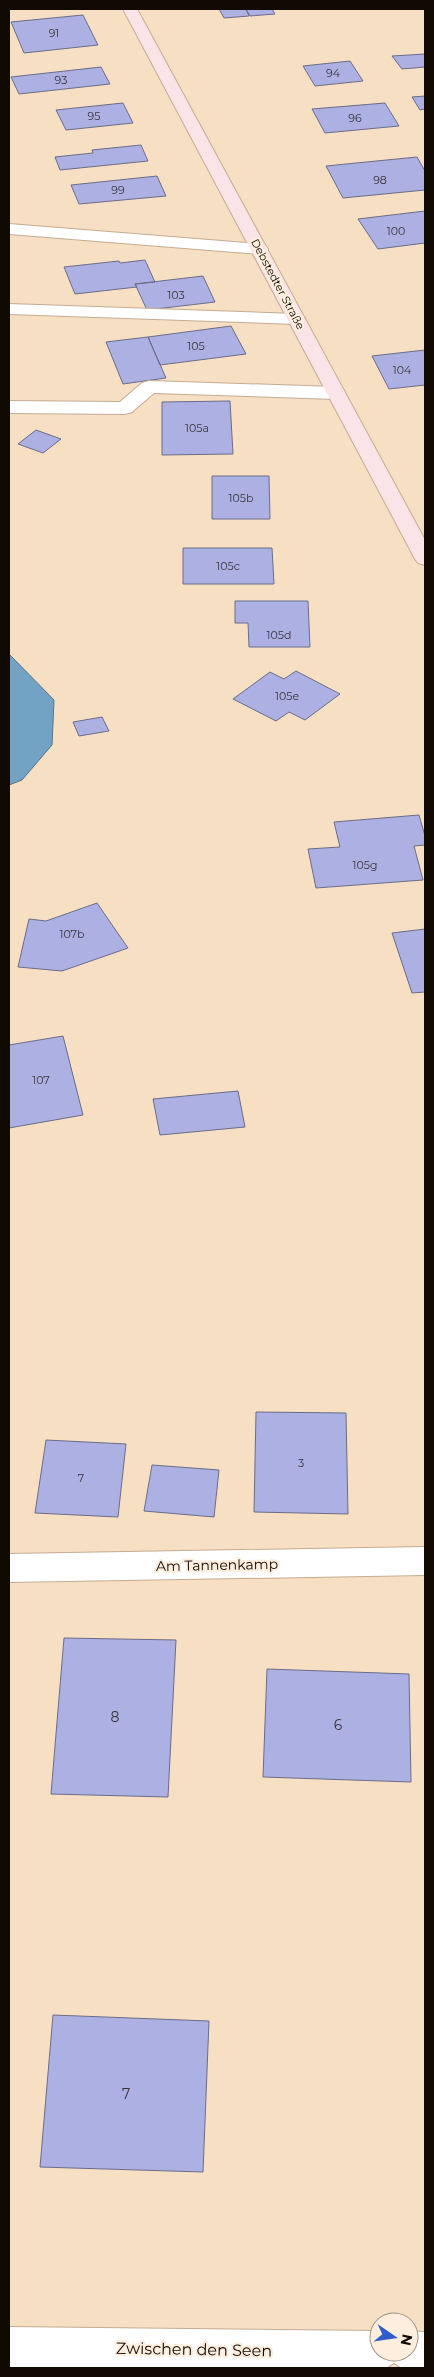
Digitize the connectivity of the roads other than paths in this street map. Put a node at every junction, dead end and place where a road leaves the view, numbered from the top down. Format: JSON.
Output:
{"nodes":[{"id":1,"x":130,"y":9,"type":"edge"},
{"id":2,"x":9,"y":228,"type":"edge"},
{"id":3,"x":258,"y":248,"type":"junction"},
{"id":4,"x":9,"y":309,"type":"edge"},
{"id":5,"x":296,"y":319,"type":"junction"},
{"id":6,"x":336,"y":393,"type":"junction"},
{"id":7,"x":9,"y":407,"type":"edge"},
{"id":8,"x":425,"y":559,"type":"edge"},
{"id":9,"x":425,"y":1561,"type":"edge"},
{"id":10,"x":9,"y":1568,"type":"edge"},
{"id":11,"x":9,"y":2347,"type":"edge"},
{"id":12,"x":369,"y":2351,"type":"edge"}],
"edges":[{"from":1,"to":3,"type":"main road","name":"Debstedter Straße"},
{"from":2,"to":3,"type":"street"},
{"from":3,"to":5,"type":"main road","name":"Debstedter Straße"},
{"from":4,"to":5,"type":"street"},
{"from":5,"to":6,"type":"main road","name":"Debstedter Straße"},
{"from":6,"to":7,"type":"street"},
{"from":6,"to":8,"type":"main road","name":"Debstedter Straße"},
{"from":9,"to":10,"type":"street","name":"Am Tannenkamp"},
{"from":11,"to":12,"type":"street","name":"Zwischen den Seen"}]}
